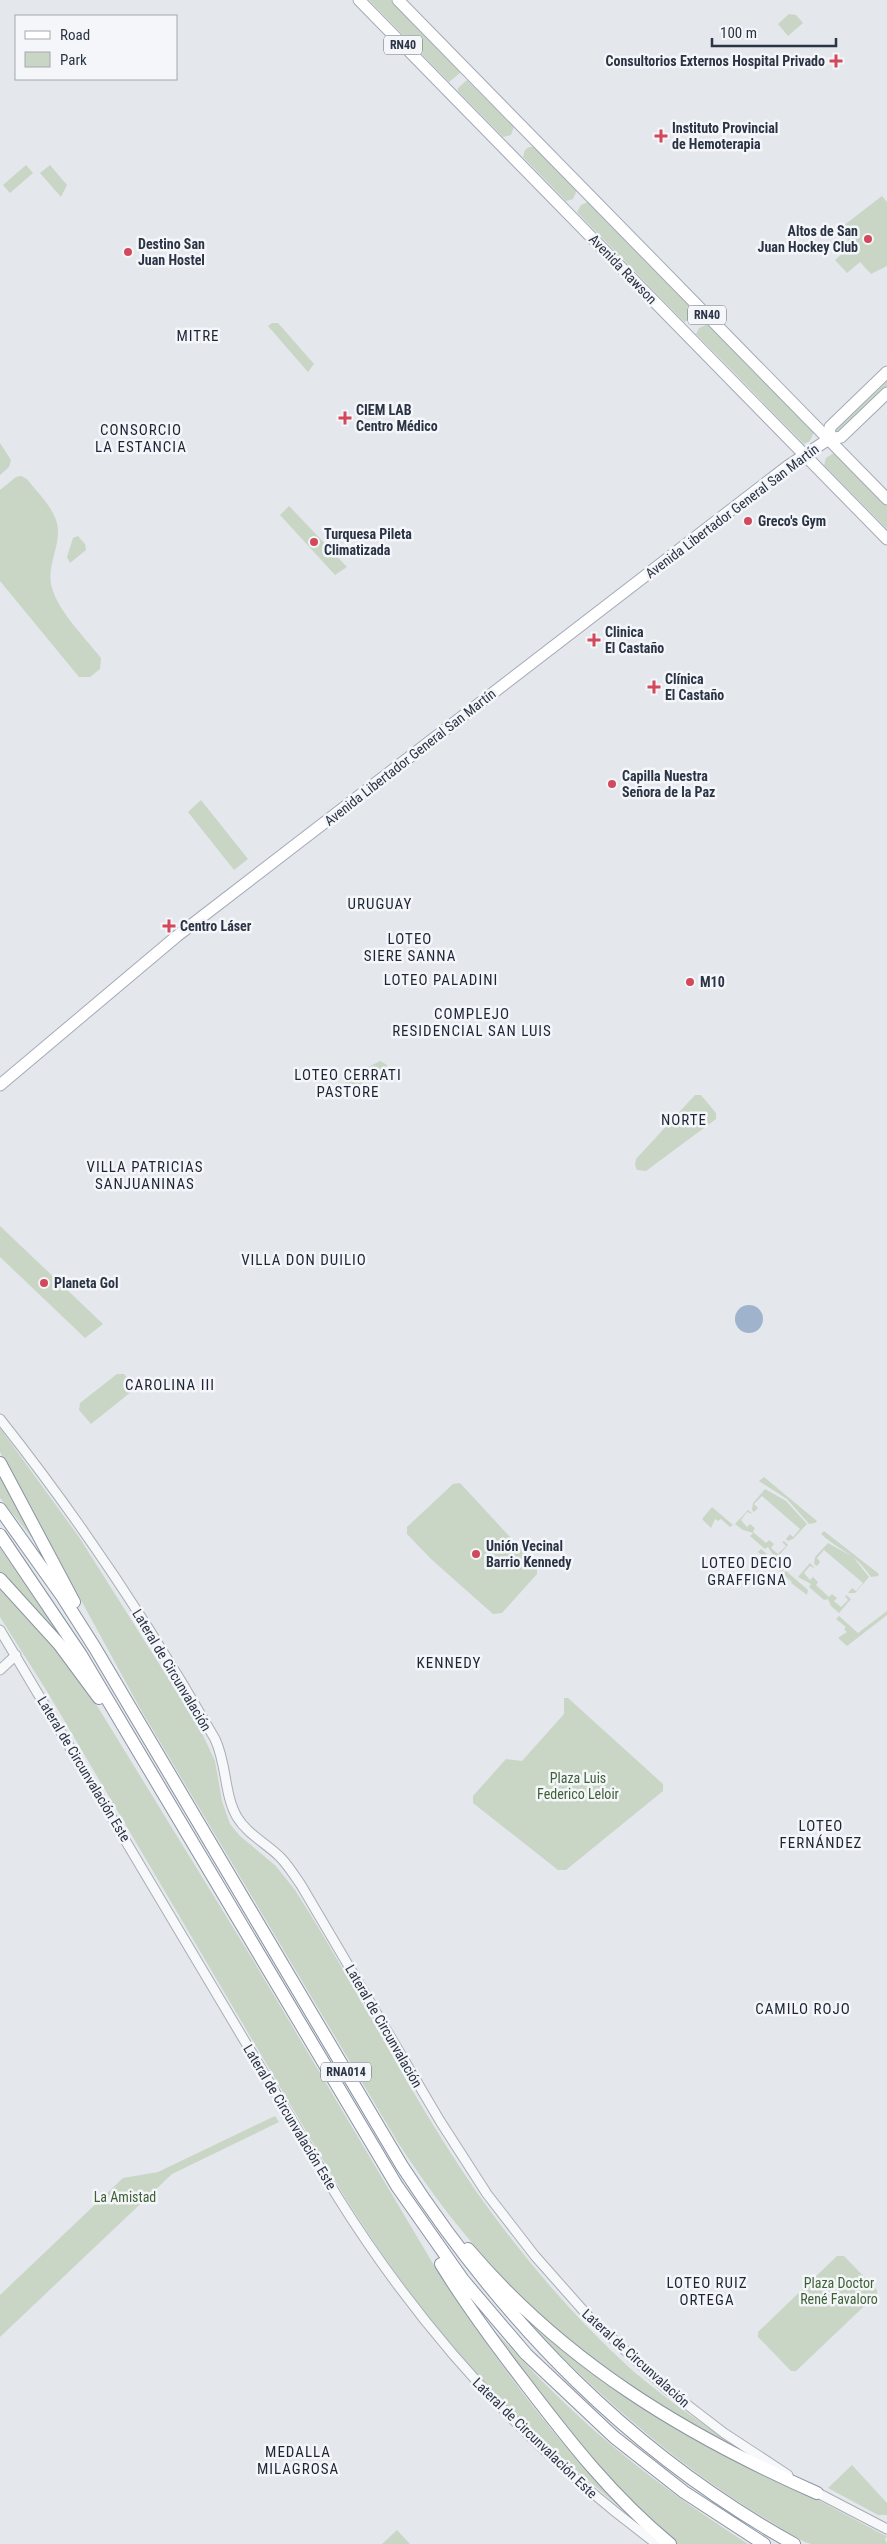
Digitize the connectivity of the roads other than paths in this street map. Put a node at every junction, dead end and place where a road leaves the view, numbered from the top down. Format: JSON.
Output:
{"nodes":[{"id":1,"x":359,"y":0,"type":"edge"},
{"id":2,"x":398,"y":0,"type":"edge"},
{"id":3,"x":887,"y":372,"type":"edge"},
{"id":4,"x":887,"y":393,"type":"edge"},
{"id":5,"x":829,"y":439,"type":"junction"},
{"id":6,"x":804,"y":455,"type":"junction"},
{"id":7,"x":887,"y":499,"type":"edge"},
{"id":8,"x":887,"y":539,"type":"edge"},
{"id":9,"x":0,"y":1085,"type":"edge"},
{"id":10,"x":0,"y":1419,"type":"edge"},
{"id":11,"x":0,"y":1463,"type":"edge"},
{"id":12,"x":0,"y":1509,"type":"edge"},
{"id":13,"x":0,"y":1535,"type":"edge"},
{"id":14,"x":0,"y":1579,"type":"edge"},
{"id":15,"x":0,"y":1630,"type":"edge"},
{"id":16,"x":16,"y":1655,"type":"junction"},
{"id":17,"x":0,"y":1670,"type":"edge"},
{"id":18,"x":110,"y":1673,"type":"junction"},
{"id":19,"x":150,"y":1769,"type":"junction"},
{"id":20,"x":402,"y":2166,"type":"junction"},
{"id":21,"x":396,"y":2186,"type":"junction"},
{"id":22,"x":817,"y":2493,"type":"junction"},
{"id":23,"x":887,"y":2529,"type":"edge"},
{"id":24,"x":657,"y":2544,"type":"edge"},
{"id":25,"x":670,"y":2544,"type":"edge"},
{"id":26,"x":764,"y":2544,"type":"edge"},
{"id":27,"x":794,"y":2544,"type":"edge"}],
"edges":[{"from":1,"to":6,"type":"main road","name":"Avenida Rawson","number":"RN40"},
{"from":2,"to":5,"type":"main road","name":"Avenida Rawson","number":"RN40"},
{"from":3,"to":5,"type":"main road","name":"Avenida Libertador General San Martín"},
{"from":4,"to":5,"type":"main road","name":"Avenida Libertador General San Martín"},
{"from":5,"to":6,"type":"main road","name":"Avenida Libertador General San Martín"},
{"from":5,"to":7,"type":"main road","name":"Avenida Rawson","number":"RN40"},
{"from":6,"to":8,"type":"main road","name":"Avenida Rawson","number":"RN40"},
{"from":6,"to":9,"type":"main road","name":"Avenida Libertador General San Martín"},
{"from":10,"to":22,"type":"street","name":"Lateral de Circunvalación"},
{"from":11,"to":18,"type":"highway"},
{"from":12,"to":18,"type":"highway","number":"RNA014"},
{"from":13,"to":19,"type":"highway","number":"RNA014"},
{"from":14,"to":19,"type":"highway"},
{"from":15,"to":16,"type":"street","name":"Lateral de Circunvalación Este"},
{"from":16,"to":17,"type":"street"},
{"from":16,"to":24,"type":"street","name":"Lateral de Circunvalación Este"},
{"from":18,"to":20,"type":"highway","number":"RNA014"},
{"from":19,"to":21,"type":"highway","number":"RNA014"},
{"from":20,"to":22,"type":"highway"},
{"from":20,"to":27,"type":"highway","number":"RNA014"},
{"from":21,"to":25,"type":"highway"},
{"from":21,"to":26,"type":"highway","number":"RNA014"},
{"from":22,"to":23,"type":"street","name":"Lateral de Circunvalación"}]}
